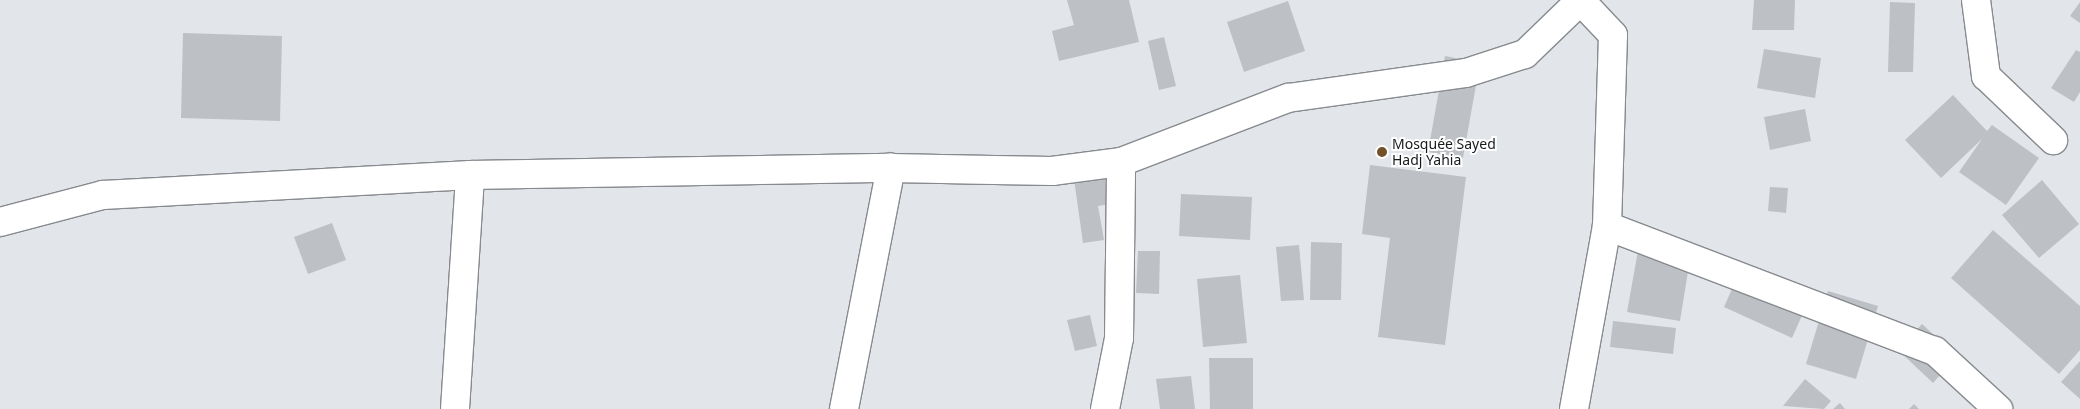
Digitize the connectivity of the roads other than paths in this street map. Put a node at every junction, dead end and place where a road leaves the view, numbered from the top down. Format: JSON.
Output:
{"nodes":[{"id":1,"x":1581,"y":0,"type":"edge"},
{"id":2,"x":1976,"y":0,"type":"edge"},
{"id":3,"x":2053,"y":140,"type":"dead end"},
{"id":4,"x":1121,"y":162,"type":"junction"},
{"id":5,"x":891,"y":168,"type":"junction"},
{"id":6,"x":470,"y":175,"type":"junction"},
{"id":7,"x":0,"y":222,"type":"edge"},
{"id":8,"x":1607,"y":226,"type":"junction"},
{"id":9,"x":455,"y":409,"type":"edge"},
{"id":10,"x":844,"y":409,"type":"edge"},
{"id":11,"x":1105,"y":409,"type":"edge"},
{"id":12,"x":1574,"y":409,"type":"edge"},
{"id":13,"x":1998,"y":409,"type":"edge"}],
"edges":[{"from":1,"to":4,"type":"street"},
{"from":1,"to":8,"type":"street"},
{"from":2,"to":3,"type":"street"},
{"from":4,"to":5,"type":"street"},
{"from":4,"to":11,"type":"street"},
{"from":5,"to":6,"type":"street"},
{"from":5,"to":10,"type":"street"},
{"from":6,"to":7,"type":"street"},
{"from":6,"to":9,"type":"street"},
{"from":8,"to":12,"type":"street"},
{"from":8,"to":13,"type":"street"}]}
